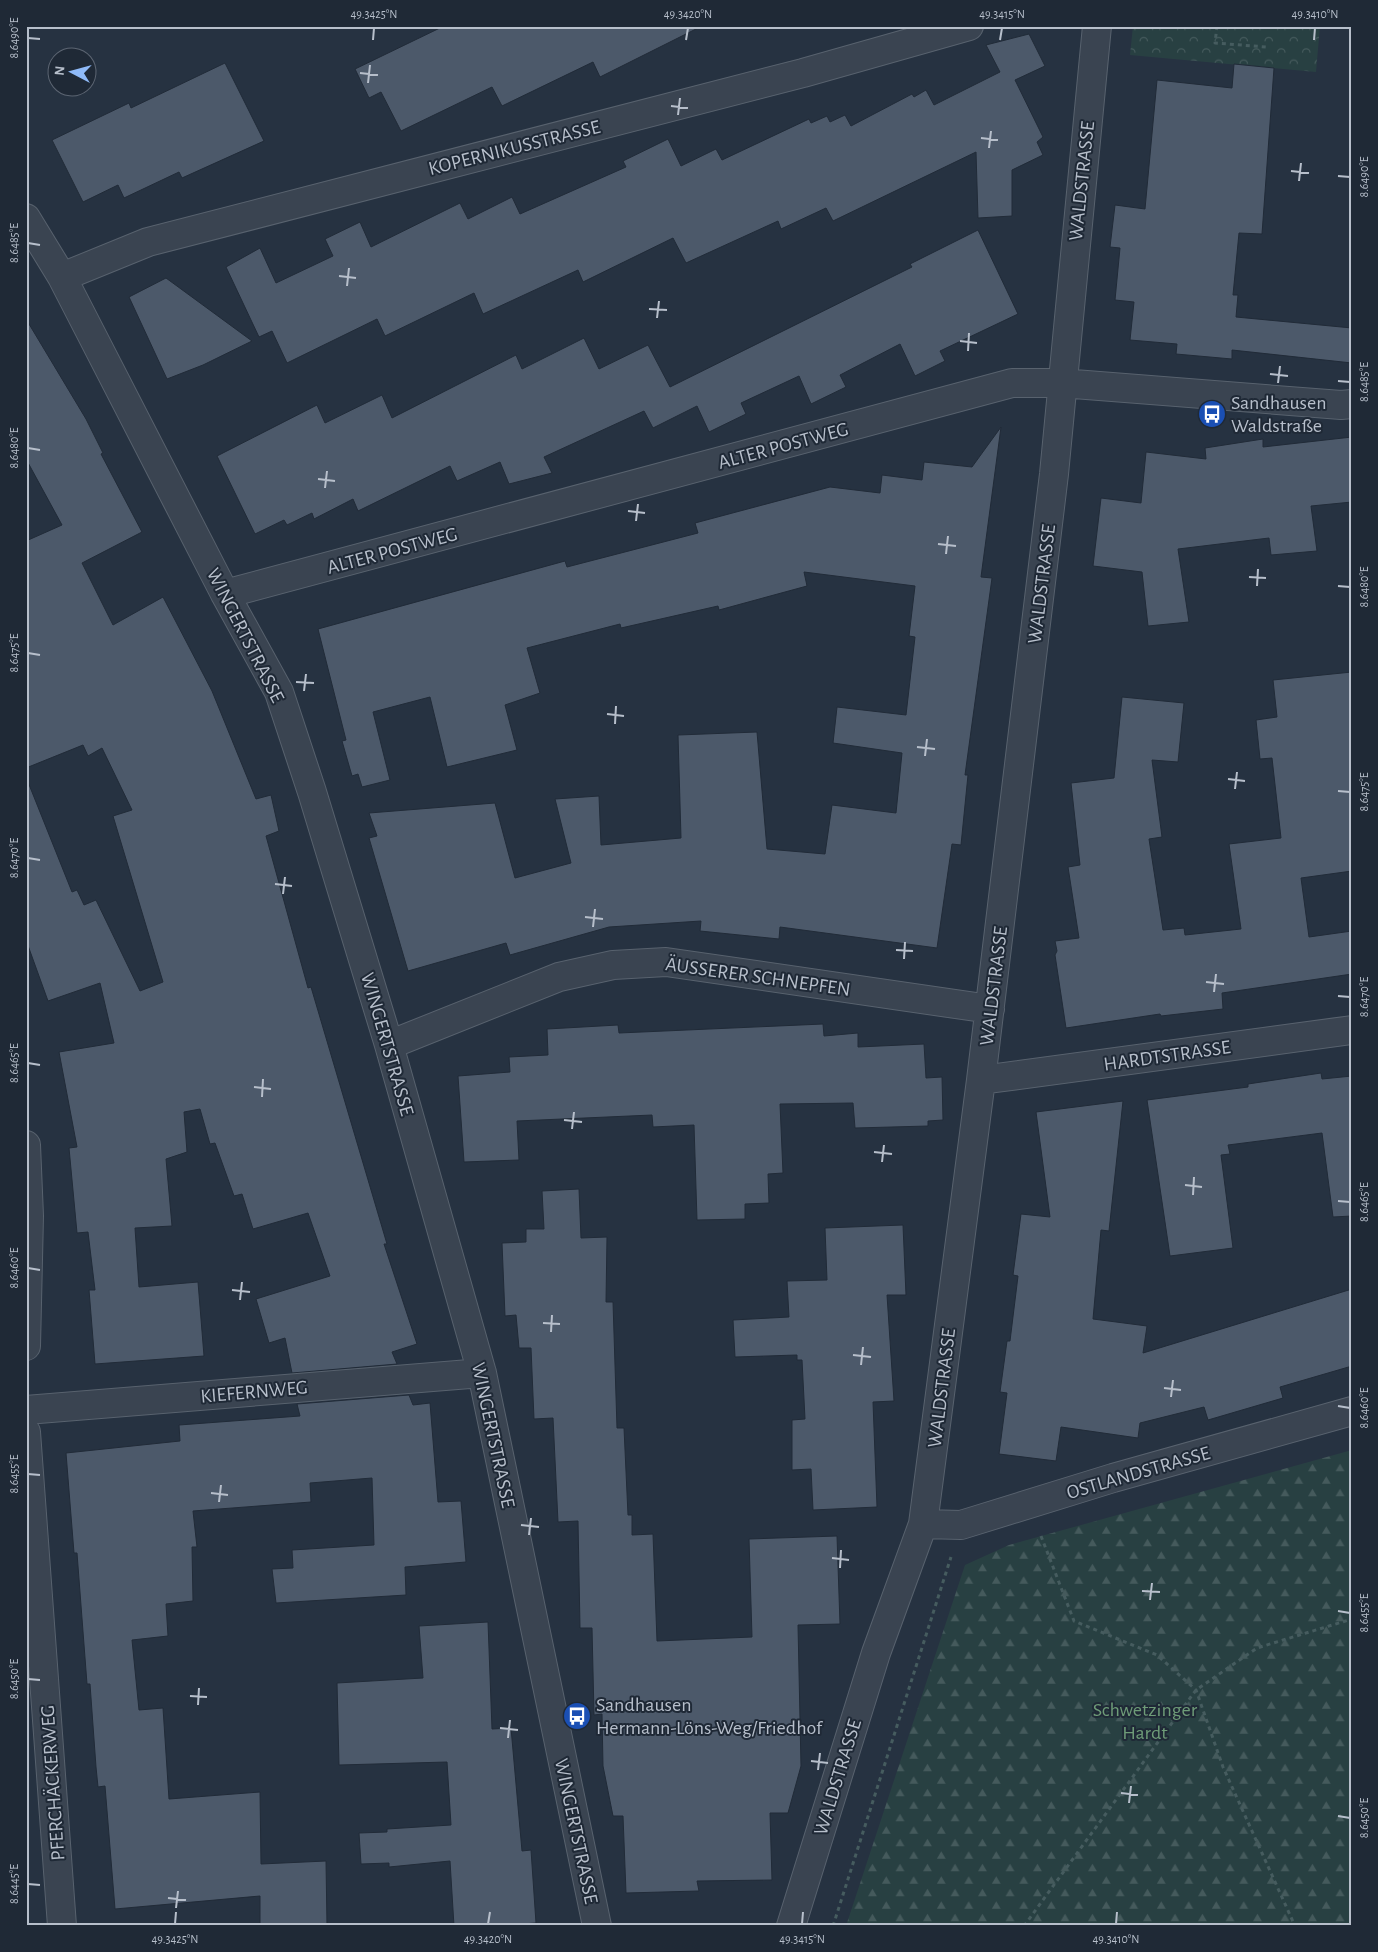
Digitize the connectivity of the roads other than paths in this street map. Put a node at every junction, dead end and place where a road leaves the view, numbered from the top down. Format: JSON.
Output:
{"nodes":[{"id":1,"x":969,"y":26,"type":"edge"},
{"id":2,"x":1097,"y":26,"type":"edge"},
{"id":3,"x":26,"y":218,"type":"edge"},
{"id":4,"x":62,"y":277,"type":"junction"},
{"id":5,"x":1062,"y":383,"type":"junction"},
{"id":6,"x":1352,"y":404,"type":"edge"},
{"id":7,"x":225,"y":594,"type":"junction"},
{"id":8,"x":990,"y":1009,"type":"junction"},
{"id":9,"x":1352,"y":1030,"type":"edge"},
{"id":10,"x":389,"y":1045,"type":"junction"},
{"id":11,"x":981,"y":1080,"type":"junction"},
{"id":12,"x":26,"y":1145,"type":"edge"},
{"id":13,"x":26,"y":1346,"type":"edge"},
{"id":14,"x":482,"y":1373,"type":"junction"},
{"id":15,"x":26,"y":1410,"type":"edge"},
{"id":16,"x":1352,"y":1411,"type":"edge"},
{"id":17,"x":26,"y":1432,"type":"edge"},
{"id":18,"x":923,"y":1524,"type":"junction"},
{"id":19,"x":62,"y":1926,"type":"edge"},
{"id":20,"x":597,"y":1926,"type":"edge"},
{"id":21,"x":791,"y":1926,"type":"edge"}],
"edges":[{"from":1,"to":4,"type":"street","name":"KOPERNIKUSSTRASSE"},
{"from":2,"to":5,"type":"street","name":"WALDSTRASSE"},
{"from":3,"to":4,"type":"street","name":"WINGERTSTRASSE"},
{"from":4,"to":7,"type":"street","name":"WINGERTSTRASSE"},
{"from":5,"to":6,"type":"street","name":"ALTER POSTWEG"},
{"from":5,"to":7,"type":"street","name":"ALTER POSTWEG"},
{"from":5,"to":8,"type":"street","name":"WALDSTRASSE"},
{"from":7,"to":10,"type":"street","name":"WINGERTSTRASSE"},
{"from":8,"to":10,"type":"street","name":"ÄUSSERER SCHNEPFEN"},
{"from":8,"to":11,"type":"street","name":"WALDSTRASSE"},
{"from":9,"to":11,"type":"street","name":"HARDTSTRASSE"},
{"from":10,"to":14,"type":"street","name":"WINGERTSTRASSE"},
{"from":11,"to":18,"type":"street","name":"WALDSTRASSE"},
{"from":12,"to":13,"type":"street"},
{"from":14,"to":15,"type":"street","name":"KIEFERNWEG"},
{"from":14,"to":20,"type":"street","name":"WINGERTSTRASSE"},
{"from":16,"to":18,"type":"street","name":"OSTLANDSTRASSE"},
{"from":17,"to":19,"type":"street","name":"PFERCHÄCKERWEG"},
{"from":18,"to":21,"type":"street","name":"WALDSTRASSE"}]}
